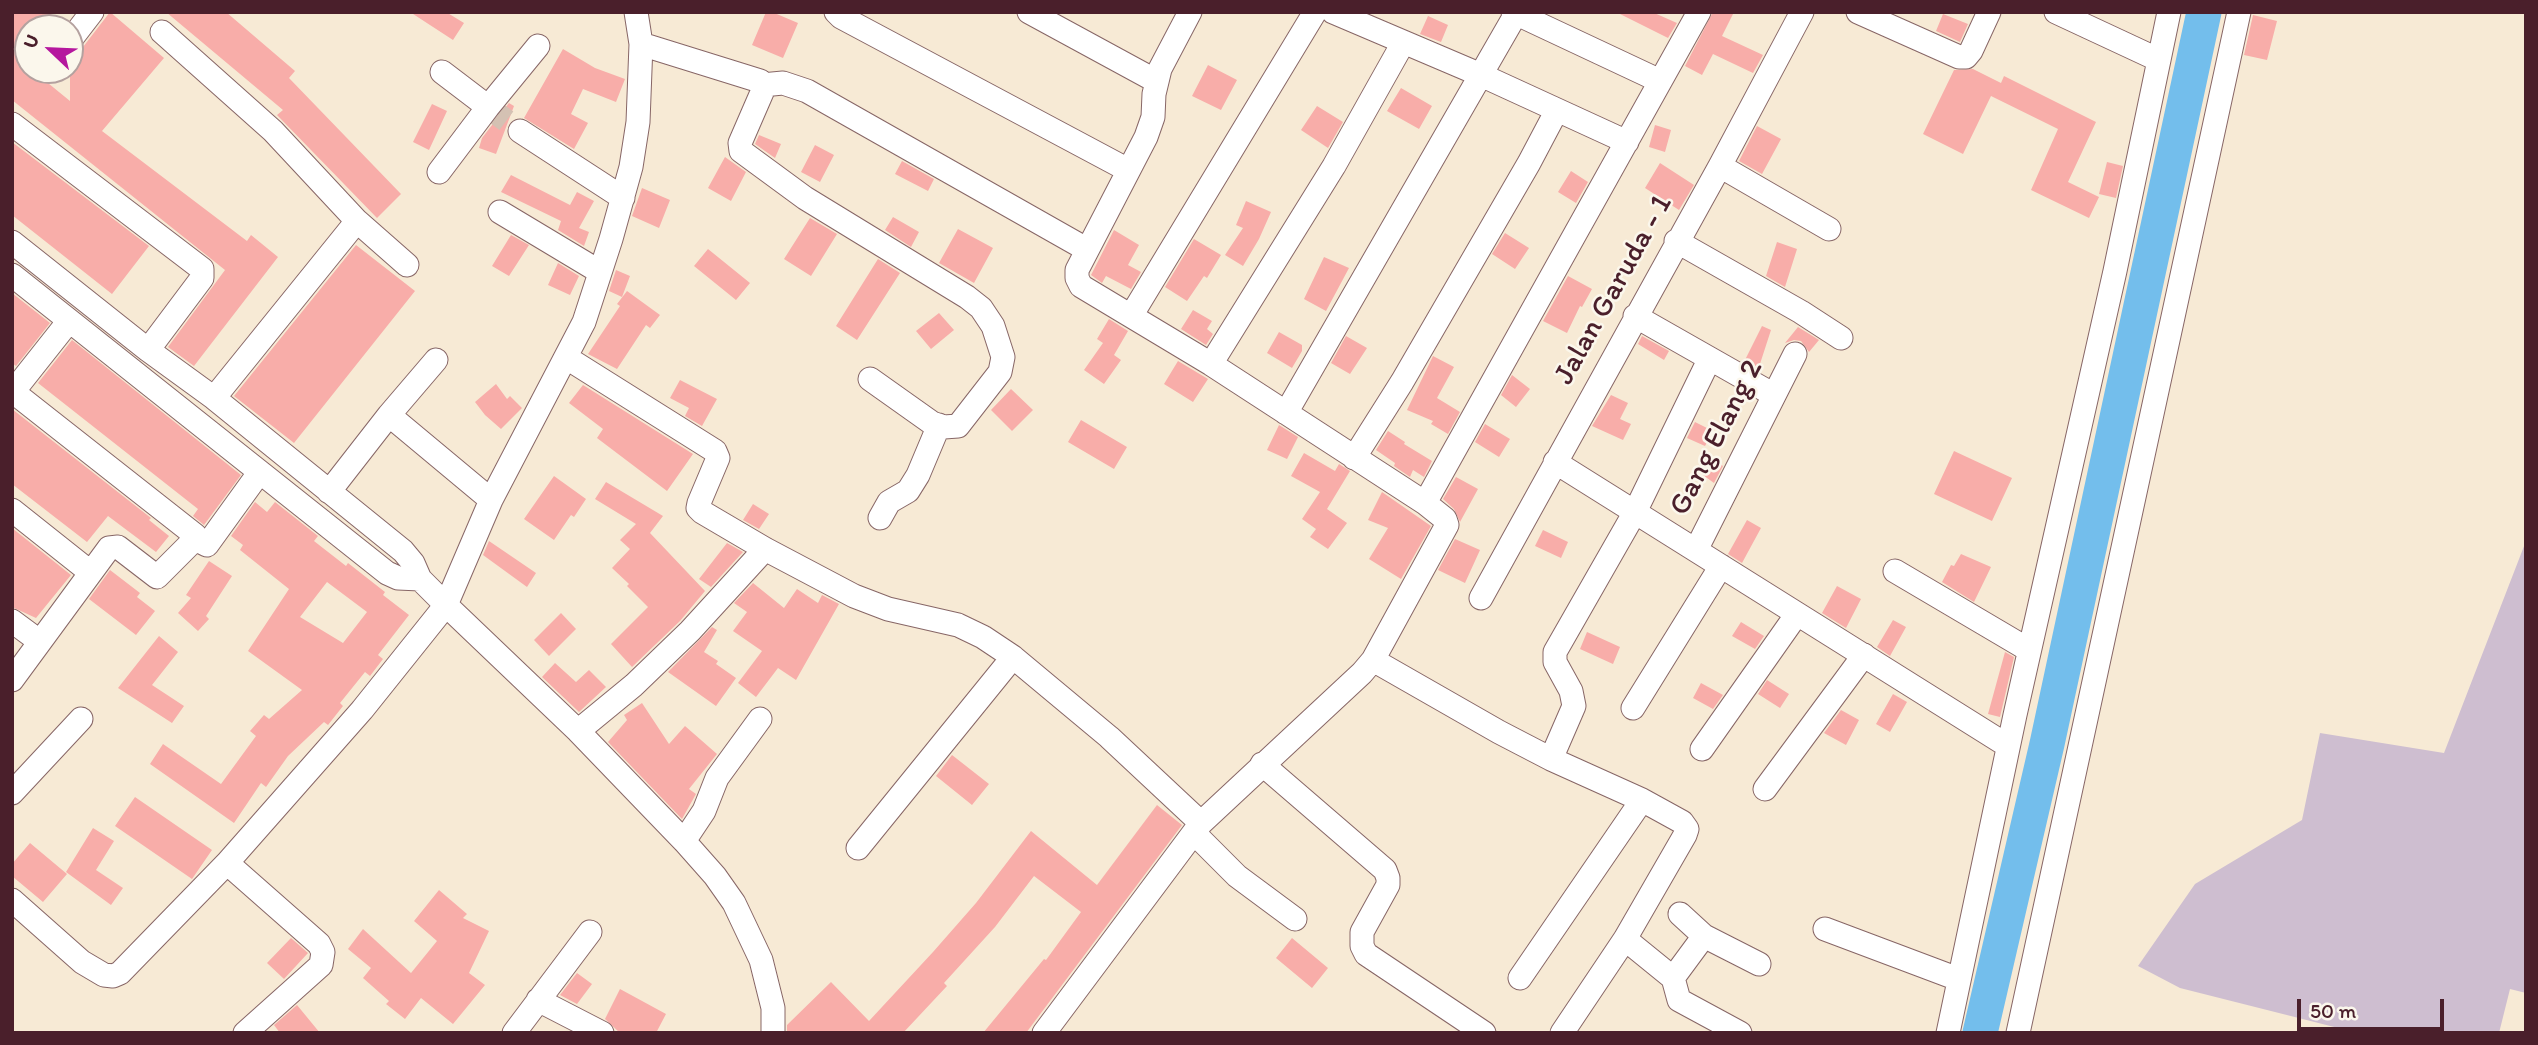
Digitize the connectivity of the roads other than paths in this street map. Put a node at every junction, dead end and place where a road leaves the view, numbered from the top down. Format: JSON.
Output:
{"nodes":[{"id":1,"x":636,"y":12,"type":"edge"},
{"id":2,"x":836,"y":12,"type":"edge"},
{"id":3,"x":1029,"y":12,"type":"edge"},
{"id":4,"x":1190,"y":12,"type":"edge"},
{"id":5,"x":1315,"y":12,"type":"edge"},
{"id":6,"x":1333,"y":12,"type":"edge"},
{"id":7,"x":1802,"y":12,"type":"edge"},
{"id":8,"x":1858,"y":12,"type":"edge"},
{"id":9,"x":1989,"y":12,"type":"edge"},
{"id":10,"x":2056,"y":12,"type":"edge"},
{"id":11,"x":2169,"y":12,"type":"edge"},
{"id":12,"x":2239,"y":12,"type":"edge"},
{"id":13,"x":1515,"y":13,"type":"edge"},
{"id":14,"x":1693,"y":14,"type":"edge"},
{"id":15,"x":1367,"y":18,"type":"edge"},
{"id":16,"x":162,"y":32,"type":"dead end"},
{"id":17,"x":1404,"y":43,"type":"junction"},
{"id":18,"x":640,"y":44,"type":"junction"},
{"id":19,"x":538,"y":46,"type":"dead end"},
{"id":20,"x":2159,"y":60,"type":"junction"},
{"id":21,"x":442,"y":72,"type":"dead end"},
{"id":22,"x":1481,"y":75,"type":"junction"},
{"id":23,"x":1156,"y":81,"type":"junction"},
{"id":24,"x":1660,"y":81,"type":"junction"},
{"id":25,"x":762,"y":85,"type":"junction"},
{"id":26,"x":488,"y":107,"type":"junction"},
{"id":27,"x":1558,"y":110,"type":"junction"},
{"id":28,"x":12,"y":124,"type":"edge"},
{"id":29,"x":520,"y":131,"type":"tunnel mouth"},
{"id":30,"x":1627,"y":142,"type":"junction"},
{"id":31,"x":1720,"y":166,"type":"junction"},
{"id":32,"x":1128,"y":170,"type":"junction"},
{"id":33,"x":439,"y":172,"type":"dead end"},
{"id":34,"x":623,"y":198,"type":"junction"},
{"id":35,"x":500,"y":212,"type":"dead end"},
{"id":36,"x":357,"y":221,"type":"junction"},
{"id":37,"x":1829,"y":229,"type":"dead end"},
{"id":38,"x":12,"y":242,"type":"edge"},
{"id":39,"x":1676,"y":242,"type":"junction"},
{"id":40,"x":1086,"y":249,"type":"junction"},
{"id":41,"x":407,"y":265,"type":"dead end"},
{"id":42,"x":600,"y":272,"type":"junction"},
{"id":43,"x":12,"y":275,"type":"edge"},
{"id":44,"x":1131,"y":316,"type":"junction"},
{"id":45,"x":1635,"y":316,"type":"junction"},
{"id":46,"x":69,"y":321,"type":"junction"},
{"id":47,"x":1841,"y":338,"type":"dead end"},
{"id":48,"x":148,"y":350,"type":"junction"},
{"id":49,"x":1795,"y":354,"type":"dead end"},
{"id":50,"x":567,"y":358,"type":"junction"},
{"id":51,"x":436,"y":360,"type":"dead end"},
{"id":52,"x":1709,"y":360,"type":"junction"},
{"id":53,"x":1211,"y":364,"type":"junction"},
{"id":54,"x":870,"y":379,"type":"dead end"},
{"id":55,"x":13,"y":392,"type":"edge"},
{"id":56,"x":1774,"y":395,"type":"junction"},
{"id":57,"x":214,"y":398,"type":"junction"},
{"id":58,"x":1286,"y":413,"type":"junction"},
{"id":59,"x":389,"y":415,"type":"junction"},
{"id":60,"x":939,"y":425,"type":"junction"},
{"id":61,"x":1354,"y":458,"type":"junction"},
{"id":62,"x":1555,"y":462,"type":"junction"},
{"id":63,"x":259,"y":473,"type":"junction"},
{"id":64,"x":329,"y":492,"type":"junction"},
{"id":65,"x":491,"y":500,"type":"junction"},
{"id":66,"x":1425,"y":503,"type":"junction"},
{"id":67,"x":12,"y":510,"type":"edge"},
{"id":68,"x":1635,"y":512,"type":"junction"},
{"id":69,"x":880,"y":518,"type":"dead end"},
{"id":70,"x":195,"y":541,"type":"junction"},
{"id":71,"x":765,"y":549,"type":"junction"},
{"id":72,"x":1696,"y":550,"type":"junction"},
{"id":73,"x":1721,"y":566,"type":"junction"},
{"id":74,"x":1895,"y":571,"type":"dead end"},
{"id":75,"x":90,"y":572,"type":"junction"},
{"id":76,"x":420,"y":579,"type":"junction"},
{"id":77,"x":1481,"y":598,"type":"dead end"},
{"id":78,"x":446,"y":606,"type":"junction"},
{"id":79,"x":1797,"y":614,"type":"junction"},
{"id":80,"x":12,"y":621,"type":"edge"},
{"id":81,"x":39,"y":641,"type":"junction"},
{"id":82,"x":2029,"y":650,"type":"junction"},
{"id":83,"x":1864,"y":655,"type":"junction"},
{"id":84,"x":1013,"y":657,"type":"junction"},
{"id":85,"x":1373,"y":660,"type":"junction"},
{"id":86,"x":12,"y":680,"type":"edge"},
{"id":87,"x":1633,"y":708,"type":"dead end"},
{"id":88,"x":80,"y":719,"type":"dead end"},
{"id":89,"x":760,"y":719,"type":"dead end"},
{"id":90,"x":578,"y":731,"type":"junction"},
{"id":91,"x":2008,"y":746,"type":"junction"},
{"id":92,"x":1702,"y":749,"type":"dead end"},
{"id":93,"x":1551,"y":759,"type":"junction"},
{"id":94,"x":1262,"y":764,"type":"junction"},
{"id":95,"x":1765,"y":789,"type":"dead end"},
{"id":96,"x":12,"y":793,"type":"edge"},
{"id":97,"x":1642,"y":800,"type":"junction"},
{"id":98,"x":1197,"y":828,"type":"junction"},
{"id":99,"x":684,"y":841,"type":"junction"},
{"id":100,"x":858,"y":848,"type":"dead end"},
{"id":101,"x":227,"y":863,"type":"junction"},
{"id":102,"x":12,"y":900,"type":"edge"},
{"id":103,"x":1679,"y":914,"type":"dead end"},
{"id":104,"x":1296,"y":919,"type":"dead end"},
{"id":105,"x":1825,"y":929,"type":"dead end"},
{"id":106,"x":590,"y":932,"type":"dead end"},
{"id":107,"x":1704,"y":936,"type":"junction"},
{"id":108,"x":1625,"y":939,"type":"junction"},
{"id":109,"x":1759,"y":964,"type":"dead end"},
{"id":110,"x":1520,"y":978,"type":"dead end"},
{"id":111,"x":1672,"y":978,"type":"junction"},
{"id":112,"x":1958,"y":979,"type":"junction"},
{"id":113,"x":538,"y":1000,"type":"junction"},
{"id":114,"x":245,"y":1033,"type":"edge"},
{"id":115,"x":514,"y":1033,"type":"edge"},
{"id":116,"x":602,"y":1033,"type":"edge"},
{"id":117,"x":773,"y":1033,"type":"edge"},
{"id":118,"x":1044,"y":1033,"type":"edge"},
{"id":119,"x":1484,"y":1033,"type":"edge"},
{"id":120,"x":1562,"y":1033,"type":"edge"},
{"id":121,"x":1740,"y":1033,"type":"edge"},
{"id":122,"x":1948,"y":1033,"type":"edge"},
{"id":123,"x":2018,"y":1033,"type":"edge"}],
"edges":[{"from":1,"to":18,"type":"street"},
{"from":2,"to":32,"type":"street"},
{"from":3,"to":23,"type":"street"},
{"from":4,"to":23,"type":"street"},
{"from":5,"to":44,"type":"street"},
{"from":6,"to":15,"type":"street"},
{"from":7,"to":31,"type":"street","name":"Jalan Garuda - 1"},
{"from":8,"to":9,"type":"street"},
{"from":10,"to":20,"type":"street"},
{"from":11,"to":20,"type":"street"},
{"from":12,"to":123,"type":"street"},
{"from":13,"to":22,"type":"street"},
{"from":13,"to":24,"type":"street"},
{"from":14,"to":24,"type":"street"},
{"from":15,"to":17,"type":"street"},
{"from":16,"to":36,"type":"street"},
{"from":17,"to":22,"type":"street"},
{"from":17,"to":53,"type":"street"},
{"from":18,"to":25,"type":"street"},
{"from":18,"to":34,"type":"street"},
{"from":19,"to":26,"type":"street"},
{"from":20,"to":82,"type":"street"},
{"from":21,"to":26,"type":"street"},
{"from":22,"to":27,"type":"street"},
{"from":22,"to":58,"type":"street"},
{"from":23,"to":32,"type":"street"},
{"from":24,"to":30,"type":"street"},
{"from":25,"to":40,"type":"street"},
{"from":25,"to":60,"type":"street"},
{"from":26,"to":33,"type":"street"},
{"from":27,"to":30,"type":"street"},
{"from":27,"to":61,"type":"street"},
{"from":28,"to":48,"type":"street"},
{"from":29,"to":34,"type":"street"},
{"from":30,"to":66,"type":"street"},
{"from":31,"to":37,"type":"street"},
{"from":31,"to":39,"type":"street","name":"Jalan Garuda - 1"},
{"from":32,"to":40,"type":"street"},
{"from":34,"to":42,"type":"street"},
{"from":35,"to":42,"type":"street"},
{"from":36,"to":41,"type":"street"},
{"from":36,"to":57,"type":"street"},
{"from":38,"to":48,"type":"street"},
{"from":39,"to":45,"type":"street","name":"Jalan Garuda - 1"},
{"from":39,"to":47,"type":"street"},
{"from":40,"to":44,"type":"street"},
{"from":42,"to":50,"type":"street"},
{"from":43,"to":46,"type":"street"},
{"from":44,"to":53,"type":"street"},
{"from":45,"to":52,"type":"street"},
{"from":45,"to":62,"type":"street","name":"Jalan Garuda - 1"},
{"from":46,"to":55,"type":"street"},
{"from":46,"to":63,"type":"street"},
{"from":48,"to":57,"type":"street"},
{"from":49,"to":56,"type":"street","name":"Gang Elang 2"},
{"from":50,"to":65,"type":"street"},
{"from":50,"to":71,"type":"street"},
{"from":51,"to":59,"type":"street"},
{"from":52,"to":56,"type":"street"},
{"from":52,"to":68,"type":"street"},
{"from":53,"to":58,"type":"street"},
{"from":54,"to":60,"type":"street"},
{"from":55,"to":70,"type":"street"},
{"from":56,"to":72,"type":"street","name":"Gang Elang 2"},
{"from":57,"to":64,"type":"street"},
{"from":58,"to":61,"type":"street"},
{"from":59,"to":64,"type":"street"},
{"from":59,"to":65,"type":"street"},
{"from":60,"to":69,"type":"street"},
{"from":61,"to":66,"type":"street"},
{"from":62,"to":68,"type":"street"},
{"from":62,"to":77,"type":"street","name":"Jalan Garuda - 1"},
{"from":63,"to":70,"type":"street"},
{"from":63,"to":76,"type":"street"},
{"from":64,"to":76,"type":"street"},
{"from":65,"to":78,"type":"street"},
{"from":66,"to":85,"type":"street"},
{"from":67,"to":75,"type":"street"},
{"from":68,"to":72,"type":"street"},
{"from":68,"to":93,"type":"street"},
{"from":70,"to":75,"type":"street"},
{"from":71,"to":84,"type":"street"},
{"from":71,"to":90,"type":"street"},
{"from":72,"to":73,"type":"street"},
{"from":73,"to":79,"type":"street"},
{"from":73,"to":87,"type":"street"},
{"from":74,"to":82,"type":"street"},
{"from":75,"to":81,"type":"street"},
{"from":76,"to":78,"type":"street"},
{"from":78,"to":90,"type":"street"},
{"from":78,"to":101,"type":"street"},
{"from":79,"to":83,"type":"street"},
{"from":79,"to":92,"type":"street"},
{"from":80,"to":81,"type":"street"},
{"from":81,"to":86,"type":"street"},
{"from":82,"to":91,"type":"street"},
{"from":83,"to":91,"type":"street"},
{"from":83,"to":95,"type":"street"},
{"from":84,"to":98,"type":"street"},
{"from":84,"to":100,"type":"street"},
{"from":85,"to":93,"type":"street"},
{"from":85,"to":94,"type":"street"},
{"from":88,"to":96,"type":"street"},
{"from":89,"to":99,"type":"street"},
{"from":90,"to":99,"type":"street"},
{"from":91,"to":112,"type":"street"},
{"from":93,"to":97,"type":"street"},
{"from":94,"to":98,"type":"street"},
{"from":94,"to":119,"type":"street"},
{"from":97,"to":108,"type":"street"},
{"from":97,"to":110,"type":"street"},
{"from":98,"to":104,"type":"street"},
{"from":98,"to":118,"type":"street"},
{"from":99,"to":117,"type":"street"},
{"from":101,"to":102,"type":"street"},
{"from":101,"to":114,"type":"street"},
{"from":103,"to":107,"type":"street"},
{"from":105,"to":112,"type":"street"},
{"from":106,"to":113,"type":"street"},
{"from":107,"to":109,"type":"street"},
{"from":107,"to":111,"type":"street"},
{"from":108,"to":111,"type":"street"},
{"from":108,"to":120,"type":"street"},
{"from":111,"to":121,"type":"street"},
{"from":112,"to":122,"type":"street"},
{"from":113,"to":115,"type":"street"},
{"from":113,"to":116,"type":"street"}]}
